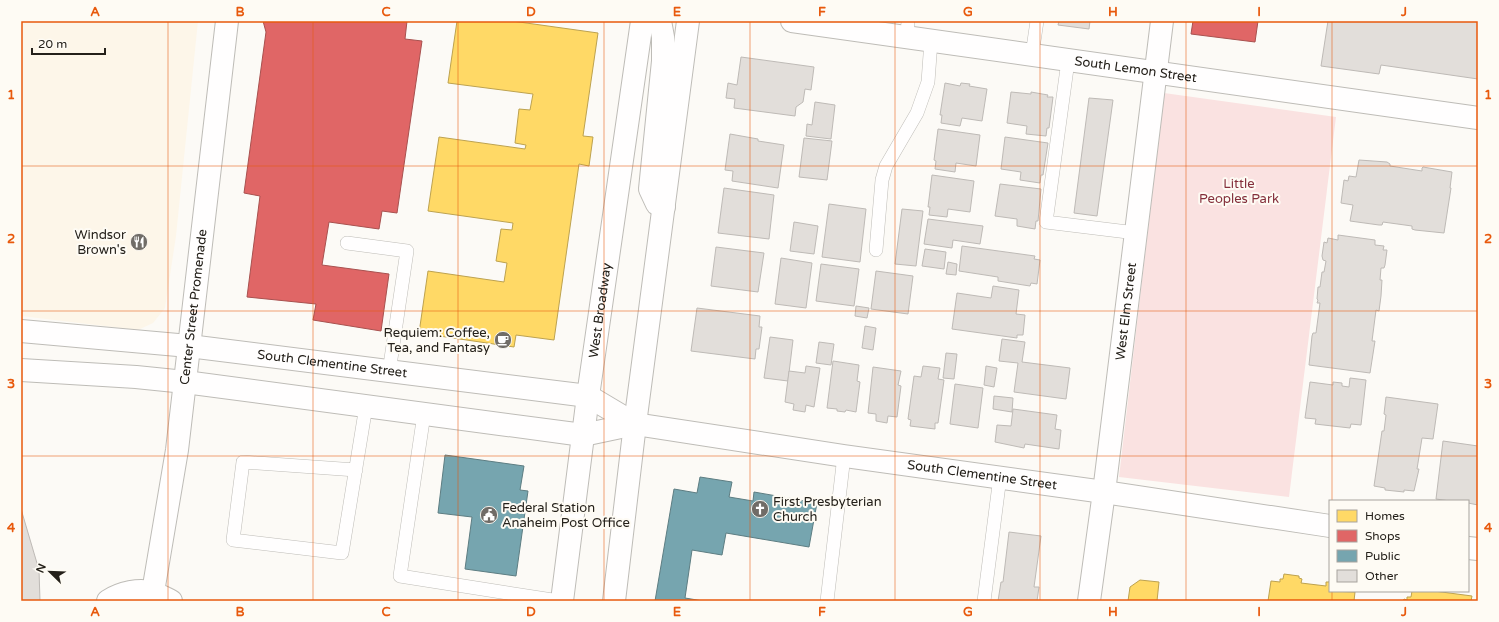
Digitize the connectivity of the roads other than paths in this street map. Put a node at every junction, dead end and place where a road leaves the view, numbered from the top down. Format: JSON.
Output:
{"nodes":[{"id":1,"x":227,"y":21,"type":"edge"},
{"id":2,"x":642,"y":21,"type":"edge"},
{"id":3,"x":660,"y":21,"type":"edge"},
{"id":4,"x":688,"y":21,"type":"edge"},
{"id":5,"x":792,"y":21,"type":"edge"},
{"id":6,"x":1037,"y":21,"type":"edge"},
{"id":7,"x":1162,"y":21,"type":"edge"},
{"id":8,"x":908,"y":29,"type":"edge"},
{"id":9,"x":931,"y":41,"type":"junction"},
{"id":10,"x":1032,"y":55,"type":"junction"},
{"id":11,"x":1068,"y":60,"type":"junction"},
{"id":12,"x":1156,"y":73,"type":"junction"},
{"id":13,"x":1478,"y":118,"type":"edge"},
{"id":14,"x":664,"y":207,"type":"junction"},
{"id":15,"x":1136,"y":233,"type":"junction"},
{"id":16,"x":347,"y":243,"type":"dead end"},
{"id":17,"x":876,"y":250,"type":"dead end"},
{"id":18,"x":21,"y":332,"type":"edge"},
{"id":19,"x":189,"y":346,"type":"junction"},
{"id":20,"x":21,"y":370,"type":"edge"},
{"id":21,"x":389,"y":372,"type":"junction"},
{"id":22,"x":185,"y":382,"type":"junction"},
{"id":23,"x":588,"y":396,"type":"junction"},
{"id":24,"x":366,"y":406,"type":"junction"},
{"id":25,"x":424,"y":414,"type":"junction"},
{"id":26,"x":635,"y":424,"type":"junction"},
{"id":27,"x":583,"y":435,"type":"junction"},
{"id":28,"x":844,"y":456,"type":"junction"},
{"id":29,"x":356,"y":470,"type":"junction"},
{"id":30,"x":1000,"y":477,"type":"junction"},
{"id":31,"x":1104,"y":492,"type":"junction"},
{"id":32,"x":1329,"y":526,"type":"edge"},
{"id":33,"x":162,"y":596,"type":"edge"},
{"id":34,"x":108,"y":601,"type":"edge"},
{"id":35,"x":560,"y":601,"type":"edge"},
{"id":36,"x":614,"y":601,"type":"edge"},
{"id":37,"x":827,"y":601,"type":"edge"},
{"id":38,"x":984,"y":601,"type":"edge"},
{"id":39,"x":1088,"y":601,"type":"edge"}],
"edges":[{"from":1,"to":19,"type":"street","name":"Center Street Promenade"},
{"from":2,"to":23,"type":"street","name":"West Broadway"},
{"from":3,"to":14,"type":"street"},
{"from":4,"to":14,"type":"street"},
{"from":5,"to":8,"type":"street","name":"South Lemon Street"},
{"from":6,"to":10,"type":"lane"},
{"from":7,"to":12,"type":"street","name":"West Elm Street"},
{"from":8,"to":9,"type":"street","name":"South Lemon Street"},
{"from":9,"to":10,"type":"street","name":"South Lemon Street"},
{"from":9,"to":17,"type":"lane"},
{"from":10,"to":11,"type":"street","name":"South Lemon Street"},
{"from":11,"to":12,"type":"street","name":"South Lemon Street"},
{"from":11,"to":15,"type":"lane"},
{"from":12,"to":13,"type":"street","name":"South Lemon Street"},
{"from":12,"to":15,"type":"street","name":"West Elm Street"},
{"from":14,"to":26,"type":"street"},
{"from":15,"to":31,"type":"street","name":"West Elm Street"},
{"from":16,"to":21,"type":"lane"},
{"from":18,"to":19,"type":"street","name":"South Clementine Street"},
{"from":19,"to":21,"type":"street","name":"South Clementine Street"},
{"from":19,"to":22,"type":"street","name":"Center Street Promenade"},
{"from":20,"to":22,"type":"street","name":"South Clementine Street"},
{"from":21,"to":23,"type":"street","name":"South Clementine Street"},
{"from":22,"to":24,"type":"street","name":"South Clementine Street"},
{"from":22,"to":33,"type":"street","name":"Center Street Promenade"},
{"from":23,"to":26,"type":"street","name":"South Clementine Street"},
{"from":23,"to":27,"type":"street","name":"West Broadway"},
{"from":24,"to":25,"type":"street","name":"South Clementine Street"},
{"from":24,"to":29,"type":"lane"},
{"from":25,"to":27,"type":"street","name":"South Clementine Street"},
{"from":25,"to":35,"type":"lane"},
{"from":26,"to":27,"type":"street","name":"South Clementine Street"},
{"from":26,"to":28,"type":"street","name":"South Clementine Street"},
{"from":26,"to":36,"type":"street"},
{"from":27,"to":35,"type":"street","name":"West Broadway"},
{"from":28,"to":30,"type":"street","name":"South Clementine Street"},
{"from":28,"to":37,"type":"lane"},
{"from":29,"to":29,"type":"lane"},
{"from":30,"to":31,"type":"street","name":"South Clementine Street"},
{"from":30,"to":38,"type":"lane"},
{"from":31,"to":32,"type":"street","name":"South Clementine Street"},
{"from":31,"to":39,"type":"street","name":"West Elm Street"},
{"from":33,"to":34,"type":"street","name":"Center Street Promenade"}]}
